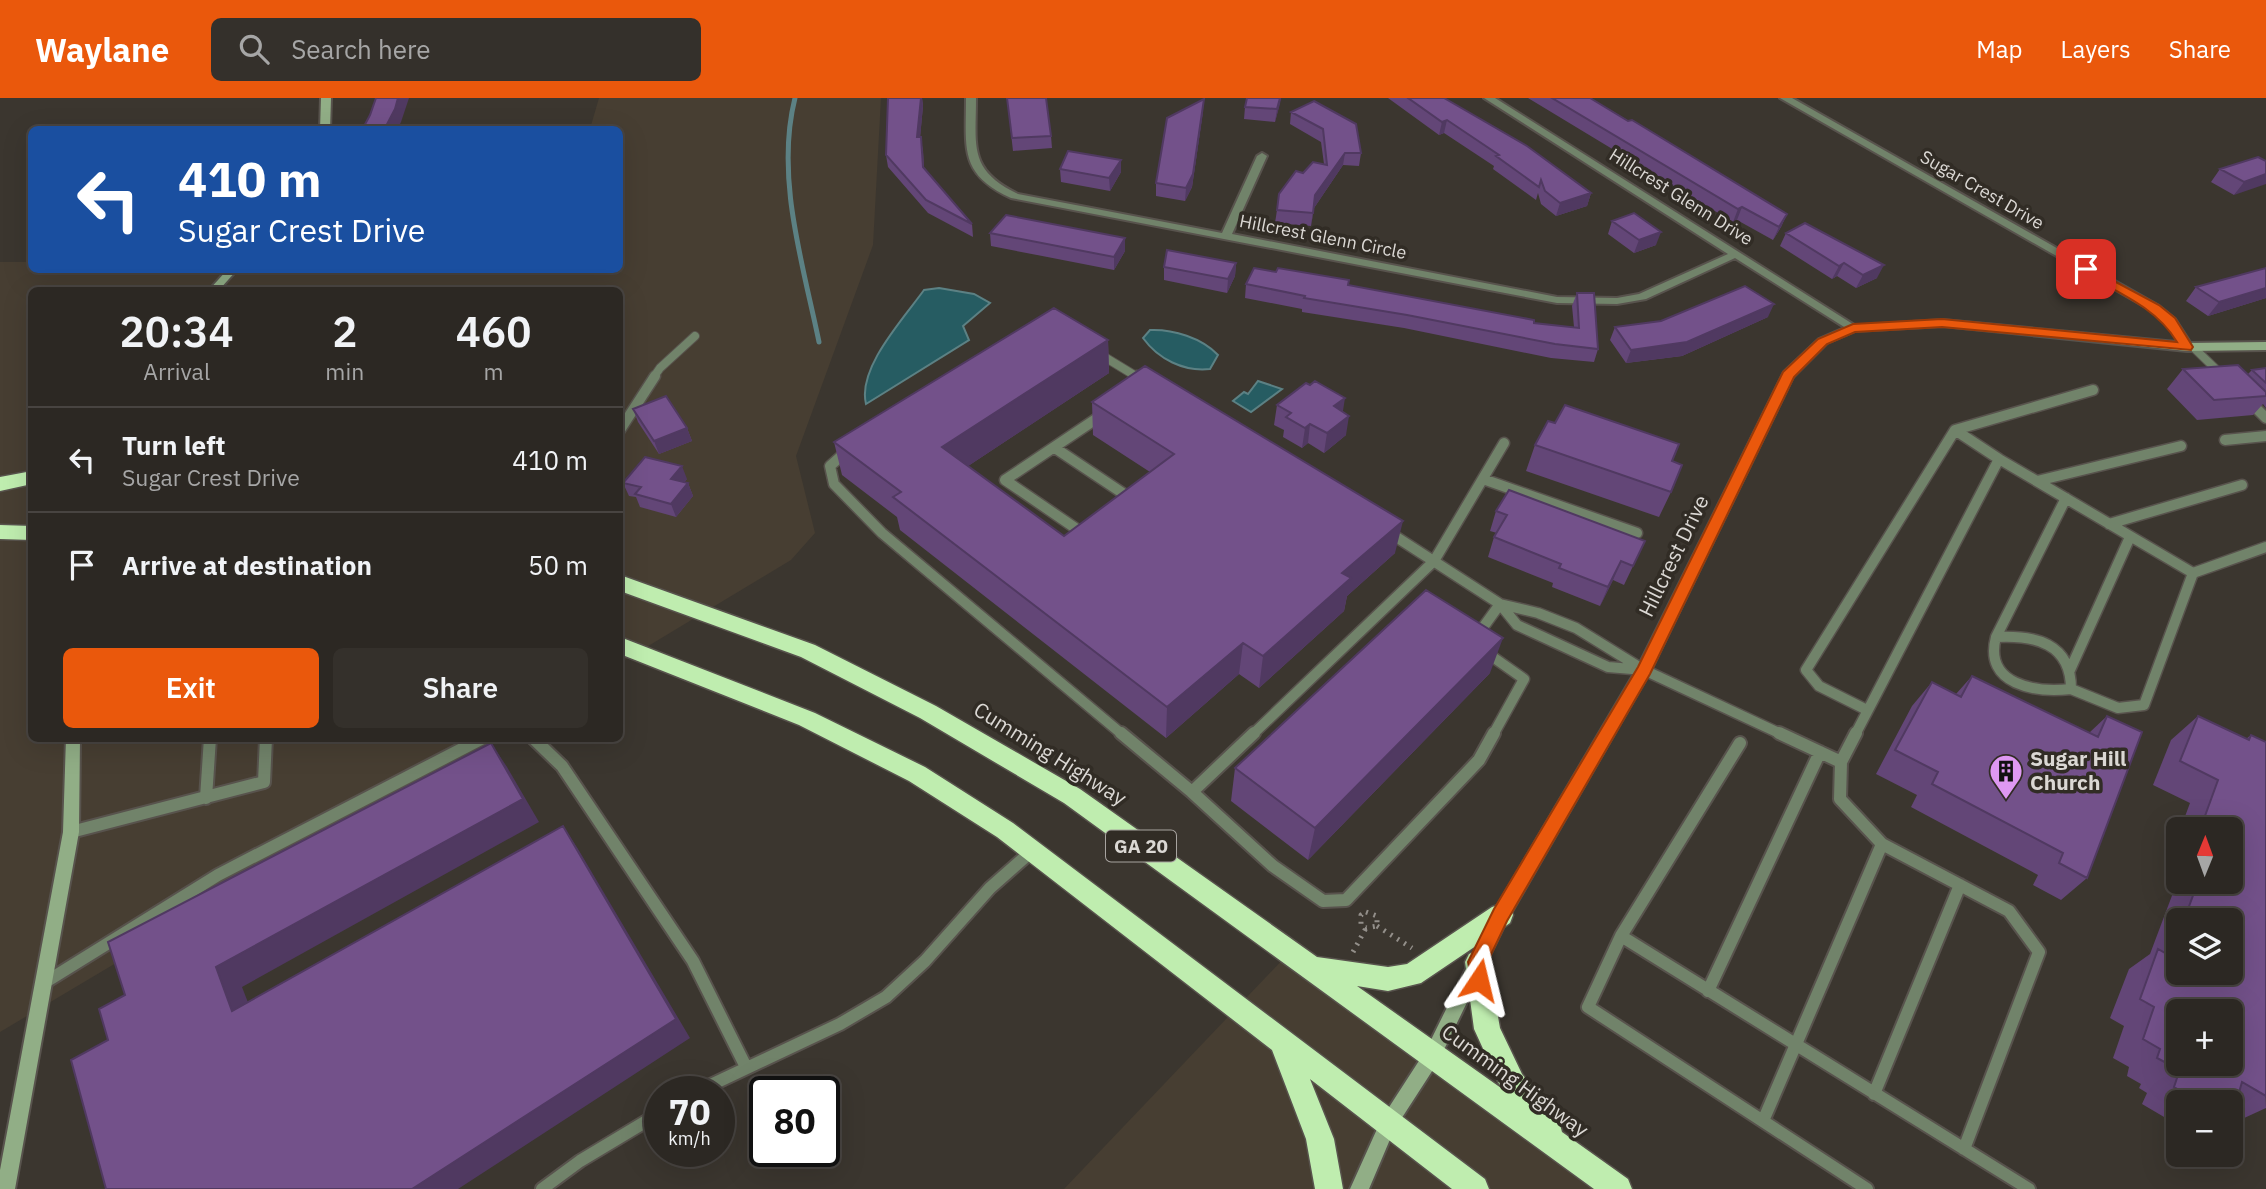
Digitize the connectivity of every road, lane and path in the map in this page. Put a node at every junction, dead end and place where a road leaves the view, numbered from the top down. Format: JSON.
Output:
{"nodes":[{"id":1,"x":327,"y":98,"type":"edge"},
{"id":2,"x":971,"y":98,"type":"edge"},
{"id":3,"x":1489,"y":98,"type":"edge"},
{"id":4,"x":1785,"y":98,"type":"edge"},
{"id":5,"x":325,"y":126,"type":"edge"},
{"id":6,"x":1262,"y":156,"type":"dead end"},
{"id":7,"x":1226,"y":236,"type":"junction"},
{"id":8,"x":1736,"y":253,"type":"junction"},
{"id":9,"x":229,"y":273,"type":"edge"},
{"id":10,"x":217,"y":287,"type":"edge"},
{"id":11,"x":1853,"y":328,"type":"junction"},
{"id":12,"x":695,"y":336,"type":"dead end"},
{"id":13,"x":1087,"y":346,"type":"edge"},
{"id":14,"x":2266,"y":346,"type":"edge"},
{"id":15,"x":2190,"y":347,"type":"junction"},
{"id":16,"x":1147,"y":383,"type":"junction"},
{"id":17,"x":2231,"y":384,"type":"edge"},
{"id":18,"x":1136,"y":390,"type":"edge"},
{"id":19,"x":1158,"y":390,"type":"edge"},
{"id":20,"x":2093,"y":390,"type":"dead end"},
{"id":21,"x":2240,"y":393,"type":"edge"},
{"id":22,"x":1116,"y":405,"type":"edge"},
{"id":23,"x":2266,"y":418,"type":"edge"},
{"id":24,"x":623,"y":425,"type":"edge"},
{"id":25,"x":1955,"y":430,"type":"junction"},
{"id":26,"x":2266,"y":436,"type":"edge"},
{"id":27,"x":2225,"y":440,"type":"dead end"},
{"id":28,"x":1504,"y":443,"type":"dead end"},
{"id":29,"x":854,"y":444,"type":"edge"},
{"id":30,"x":2181,"y":446,"type":"dead end"},
{"id":31,"x":1055,"y":448,"type":"junction"},
{"id":32,"x":2000,"y":459,"type":"junction"},
{"id":33,"x":28,"y":478,"type":"edge"},
{"id":34,"x":1483,"y":479,"type":"junction"},
{"id":35,"x":2037,"y":481,"type":"junction"},
{"id":36,"x":0,"y":484,"type":"edge"},
{"id":37,"x":28,"y":485,"type":"edge"},
{"id":38,"x":2242,"y":485,"type":"dead end"},
{"id":39,"x":2066,"y":498,"type":"junction"},
{"id":40,"x":1129,"y":511,"type":"edge"},
{"id":41,"x":2109,"y":524,"type":"junction"},
{"id":42,"x":1382,"y":528,"type":"edge"},
{"id":43,"x":0,"y":532,"type":"edge"},
{"id":44,"x":28,"y":533,"type":"edge"},
{"id":45,"x":1637,"y":533,"type":"dead end"},
{"id":46,"x":2130,"y":537,"type":"junction"},
{"id":47,"x":1091,"y":540,"type":"edge"},
{"id":48,"x":2266,"y":547,"type":"edge"},
{"id":49,"x":1434,"y":561,"type":"junction"},
{"id":50,"x":2193,"y":573,"type":"junction"},
{"id":51,"x":623,"y":584,"type":"edge"},
{"id":52,"x":1500,"y":604,"type":"junction"},
{"id":53,"x":1996,"y":637,"type":"junction"},
{"id":54,"x":623,"y":646,"type":"edge"},
{"id":55,"x":1644,"y":670,"type":"junction"},
{"id":56,"x":2070,"y":670,"type":"junction"},
{"id":57,"x":2071,"y":689,"type":"junction"},
{"id":58,"x":1867,"y":710,"type":"junction"},
{"id":59,"x":73,"y":742,"type":"edge"},
{"id":60,"x":210,"y":742,"type":"edge"},
{"id":61,"x":266,"y":742,"type":"edge"},
{"id":62,"x":475,"y":742,"type":"edge"},
{"id":63,"x":537,"y":742,"type":"edge"},
{"id":64,"x":1740,"y":743,"type":"dead end"},
{"id":65,"x":1820,"y":752,"type":"junction"},
{"id":66,"x":1841,"y":762,"type":"junction"},
{"id":67,"x":1192,"y":792,"type":"junction"},
{"id":68,"x":206,"y":798,"type":"junction"},
{"id":69,"x":71,"y":832,"type":"junction"},
{"id":70,"x":1882,"y":844,"type":"junction"},
{"id":71,"x":1032,"y":850,"type":"junction"},
{"id":72,"x":1960,"y":885,"type":"junction"},
{"id":73,"x":1501,"y":915,"type":"junction"},
{"id":74,"x":1377,"y":926,"type":"junction"},
{"id":75,"x":1366,"y":928,"type":"junction"},
{"id":76,"x":1621,"y":936,"type":"junction"},
{"id":77,"x":1415,"y":950,"type":"dead end"},
{"id":78,"x":1350,"y":956,"type":"dead end"},
{"id":79,"x":1478,"y":962,"type":"junction"},
{"id":80,"x":1309,"y":965,"type":"junction"},
{"id":81,"x":44,"y":983,"type":"junction"},
{"id":82,"x":1709,"y":991,"type":"junction"},
{"id":83,"x":1282,"y":1043,"type":"junction"},
{"id":84,"x":1793,"y":1045,"type":"junction"},
{"id":85,"x":1432,"y":1056,"type":"junction"},
{"id":86,"x":746,"y":1067,"type":"junction"},
{"id":87,"x":728,"y":1076,"type":"edge"},
{"id":88,"x":1874,"y":1094,"type":"junction"},
{"id":89,"x":1763,"y":1121,"type":"junction"},
{"id":90,"x":644,"y":1123,"type":"edge"},
{"id":91,"x":1388,"y":1124,"type":"junction"},
{"id":92,"x":1964,"y":1149,"type":"junction"},
{"id":93,"x":1563,"y":1150,"type":"junction"},
{"id":94,"x":6,"y":1189,"type":"edge"},
{"id":95,"x":542,"y":1189,"type":"edge"},
{"id":96,"x":1329,"y":1189,"type":"edge"},
{"id":97,"x":1359,"y":1189,"type":"edge"},
{"id":98,"x":1475,"y":1189,"type":"edge"},
{"id":99,"x":1618,"y":1189,"type":"edge"},
{"id":100,"x":1867,"y":1189,"type":"edge"},
{"id":101,"x":2029,"y":1189,"type":"edge"}],
"edges":[{"from":1,"to":5,"type":"street"},
{"from":2,"to":7,"type":"street","name":"Hillcrest Glenn Circle"},
{"from":3,"to":8,"type":"street","name":"Hillcrest Glenn Drive"},
{"from":4,"to":15,"type":"street","name":"Sugar Crest Drive"},
{"from":6,"to":7,"type":"street"},
{"from":7,"to":8,"type":"street","name":"Hillcrest Glenn Circle"},
{"from":8,"to":11,"type":"street","name":"Hillcrest Glenn Drive"},
{"from":9,"to":10,"type":"street"},
{"from":11,"to":15,"type":"street","name":"Hillcrest Drive"},
{"from":11,"to":55,"type":"street","name":"Hillcrest Drive"},
{"from":12,"to":24,"type":"lane"},
{"from":13,"to":16,"type":"lane"},
{"from":14,"to":15,"type":"street","name":"Hillcrest Drive"},
{"from":15,"to":17,"type":"lane"},
{"from":16,"to":18,"type":"lane"},
{"from":16,"to":19,"type":"lane"},
{"from":20,"to":25,"type":"lane"},
{"from":21,"to":23,"type":"lane"},
{"from":22,"to":31,"type":"lane"},
{"from":25,"to":32,"type":"lane"},
{"from":25,"to":58,"type":"lane"},
{"from":26,"to":27,"type":"lane"},
{"from":28,"to":34,"type":"lane"},
{"from":29,"to":67,"type":"lane"},
{"from":30,"to":35,"type":"lane"},
{"from":31,"to":40,"type":"lane"},
{"from":31,"to":47,"type":"lane"},
{"from":32,"to":35,"type":"lane"},
{"from":32,"to":58,"type":"lane"},
{"from":33,"to":36,"type":"highway"},
{"from":34,"to":45,"type":"lane"},
{"from":34,"to":49,"type":"lane"},
{"from":35,"to":39,"type":"lane"},
{"from":36,"to":37,"type":"highway"},
{"from":38,"to":41,"type":"lane"},
{"from":39,"to":41,"type":"lane"},
{"from":39,"to":53,"type":"lane"},
{"from":41,"to":46,"type":"lane"},
{"from":42,"to":49,"type":"lane"},
{"from":43,"to":44,"type":"highway"},
{"from":46,"to":50,"type":"lane"},
{"from":46,"to":56,"type":"lane"},
{"from":48,"to":50,"type":"lane"},
{"from":49,"to":52,"type":"lane"},
{"from":49,"to":67,"type":"lane"},
{"from":50,"to":57,"type":"lane"},
{"from":51,"to":80,"type":"highway","name":"Cumming Highway","number":"GA 20"},
{"from":52,"to":55,"type":"lane"},
{"from":52,"to":55,"type":"lane"},
{"from":52,"to":67,"type":"lane"},
{"from":53,"to":56,"type":"lane"},
{"from":53,"to":57,"type":"lane"},
{"from":54,"to":71,"type":"highway"},
{"from":55,"to":65,"type":"lane"},
{"from":55,"to":73,"type":"street","name":"Hillcrest Drive"},
{"from":56,"to":57,"type":"lane"},
{"from":58,"to":66,"type":"lane"},
{"from":59,"to":69,"type":"street"},
{"from":60,"to":68,"type":"lane"},
{"from":61,"to":68,"type":"lane"},
{"from":62,"to":81,"type":"lane"},
{"from":63,"to":86,"type":"lane"},
{"from":64,"to":76,"type":"lane"},
{"from":65,"to":66,"type":"lane"},
{"from":65,"to":82,"type":"lane"},
{"from":66,"to":70,"type":"lane"},
{"from":68,"to":69,"type":"lane"},
{"from":69,"to":81,"type":"street"},
{"from":70,"to":72,"type":"lane"},
{"from":70,"to":84,"type":"lane"},
{"from":71,"to":83,"type":"highway"},
{"from":71,"to":86,"type":"lane"},
{"from":72,"to":88,"type":"lane"},
{"from":72,"to":92,"type":"lane"},
{"from":73,"to":79,"type":"street","name":"Hillcrest Drive"},
{"from":73,"to":80,"type":"highway"},
{"from":74,"to":75,"type":"path"},
{"from":74,"to":75,"type":"path"},
{"from":74,"to":77,"type":"path"},
{"from":75,"to":78,"type":"path"},
{"from":76,"to":82,"type":"lane"},
{"from":76,"to":89,"type":"lane"},
{"from":79,"to":85,"type":"street","name":"Hillcrest Drive"},
{"from":79,"to":93,"type":"highway"},
{"from":80,"to":85,"type":"highway","name":"Cumming Highway","number":"GA 20"},
{"from":81,"to":94,"type":"street"},
{"from":82,"to":84,"type":"lane"},
{"from":83,"to":91,"type":"highway"},
{"from":83,"to":96,"type":"highway"},
{"from":84,"to":88,"type":"lane"},
{"from":84,"to":89,"type":"lane"},
{"from":85,"to":91,"type":"street","name":"Hillcrest Drive"},
{"from":85,"to":93,"type":"highway","name":"Cumming Highway","number":"GA 20"},
{"from":86,"to":87,"type":"lane"},
{"from":88,"to":92,"type":"lane"},
{"from":89,"to":100,"type":"lane"},
{"from":90,"to":95,"type":"lane"},
{"from":91,"to":97,"type":"street","name":"Hillcrest Drive"},
{"from":91,"to":98,"type":"highway"},
{"from":92,"to":101,"type":"lane"},
{"from":93,"to":99,"type":"highway","name":"Cumming Highway","number":"GA 20"}]}
